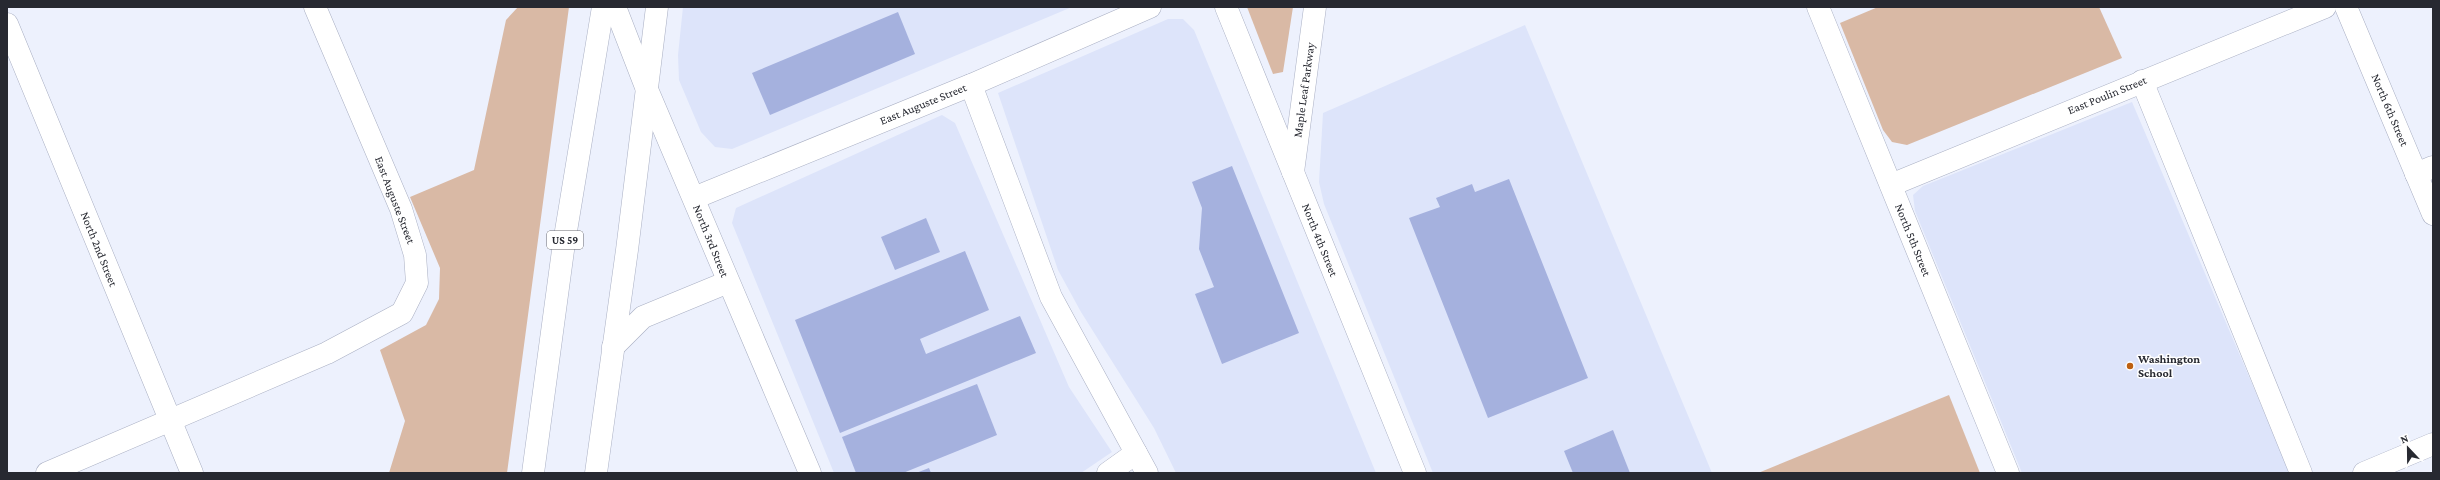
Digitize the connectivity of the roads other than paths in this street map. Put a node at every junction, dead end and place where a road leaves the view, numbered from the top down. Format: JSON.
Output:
{"nodes":[{"id":1,"x":315,"y":7,"type":"edge"},
{"id":2,"x":603,"y":7,"type":"edge"},
{"id":3,"x":615,"y":7,"type":"edge"},
{"id":4,"x":658,"y":7,"type":"edge"},
{"id":5,"x":1150,"y":7,"type":"edge"},
{"id":6,"x":1226,"y":7,"type":"edge"},
{"id":7,"x":1315,"y":7,"type":"edge"},
{"id":8,"x":1818,"y":7,"type":"edge"},
{"id":9,"x":2325,"y":7,"type":"edge"},
{"id":10,"x":2346,"y":7,"type":"edge"},
{"id":11,"x":7,"y":24,"type":"edge"},
{"id":12,"x":2142,"y":81,"type":"junction"},
{"id":13,"x":971,"y":85,"type":"junction"},
{"id":14,"x":646,"y":87,"type":"junction"},
{"id":15,"x":2425,"y":171,"type":"edge"},
{"id":16,"x":1293,"y":173,"type":"junction"},
{"id":17,"x":1891,"y":185,"type":"junction"},
{"id":18,"x":694,"y":198,"type":"junction"},
{"id":19,"x":2433,"y":214,"type":"edge"},
{"id":20,"x":728,"y":282,"type":"junction"},
{"id":21,"x":613,"y":347,"type":"junction"},
{"id":22,"x":170,"y":421,"type":"junction"},
{"id":23,"x":2433,"y":444,"type":"edge"},
{"id":24,"x":1136,"y":453,"type":"junction"},
{"id":25,"x":47,"y":473,"type":"edge"},
{"id":26,"x":192,"y":473,"type":"edge"},
{"id":27,"x":533,"y":473,"type":"edge"},
{"id":28,"x":596,"y":473,"type":"edge"},
{"id":29,"x":810,"y":473,"type":"edge"},
{"id":30,"x":1108,"y":473,"type":"edge"},
{"id":31,"x":1147,"y":473,"type":"edge"},
{"id":32,"x":1415,"y":473,"type":"edge"},
{"id":33,"x":2008,"y":473,"type":"edge"},
{"id":34,"x":2301,"y":473,"type":"edge"},
{"id":35,"x":2364,"y":473,"type":"edge"}],
"edges":[{"from":1,"to":22,"type":"street","name":"East Auguste Street"},
{"from":2,"to":27,"type":"street","number":"US 59"},
{"from":3,"to":14,"type":"street","name":"North 3rd Street"},
{"from":4,"to":14,"type":"street"},
{"from":5,"to":13,"type":"street","name":"East Auguste Street"},
{"from":6,"to":16,"type":"street","name":"North 4th Street"},
{"from":7,"to":16,"type":"street","name":"Maple Leaf Parkway"},
{"from":8,"to":17,"type":"street","name":"North 5th Street"},
{"from":9,"to":12,"type":"street","name":"East Poulin Street"},
{"from":10,"to":15,"type":"street","name":"North 6th Street"},
{"from":11,"to":22,"type":"street","name":"North 2nd Street"},
{"from":12,"to":17,"type":"street","name":"East Poulin Street"},
{"from":12,"to":34,"type":"street"},
{"from":13,"to":18,"type":"street","name":"East Auguste Street"},
{"from":13,"to":24,"type":"street"},
{"from":14,"to":18,"type":"street","name":"North 3rd Street"},
{"from":14,"to":21,"type":"street"},
{"from":15,"to":19,"type":"street","name":"North 6th Street"},
{"from":16,"to":32,"type":"street","name":"North 4th Street"},
{"from":17,"to":33,"type":"street","name":"North 5th Street"},
{"from":18,"to":20,"type":"street","name":"North 3rd Street"},
{"from":20,"to":21,"type":"street"},
{"from":20,"to":29,"type":"street","name":"North 3rd Street"},
{"from":21,"to":28,"type":"street"},
{"from":22,"to":25,"type":"street","name":"East Auguste Street"},
{"from":22,"to":26,"type":"street","name":"North 2nd Street"},
{"from":23,"to":35,"type":"street"},
{"from":24,"to":30,"type":"street"},
{"from":24,"to":31,"type":"street"}]}
